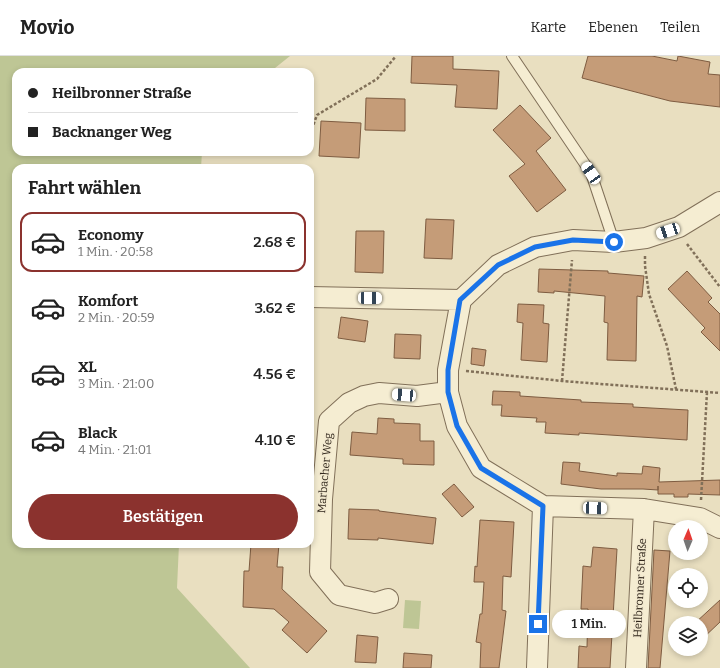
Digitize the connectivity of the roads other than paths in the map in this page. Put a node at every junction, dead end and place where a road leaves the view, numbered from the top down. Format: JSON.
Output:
{"nodes":[{"id":1,"x":512,"y":56,"type":"edge"},
{"id":2,"x":720,"y":202,"type":"edge"},
{"id":3,"x":614,"y":242,"type":"junction"},
{"id":4,"x":314,"y":297,"type":"edge"},
{"id":5,"x":460,"y":300,"type":"junction"},
{"id":6,"x":448,"y":392,"type":"junction"},
{"id":7,"x":543,"y":506,"type":"junction"},
{"id":8,"x":644,"y":509,"type":"junction"},
{"id":9,"x":720,"y":528,"type":"edge"},
{"id":10,"x":388,"y":599,"type":"dead end"},
{"id":11,"x":537,"y":668,"type":"edge"},
{"id":12,"x":636,"y":668,"type":"edge"}],
"edges":[{"from":1,"to":3,"type":"lane"},
{"from":2,"to":3,"type":"street"},
{"from":3,"to":5,"type":"street"},
{"from":4,"to":5,"type":"street"},
{"from":5,"to":6,"type":"street"},
{"from":6,"to":7,"type":"street"},
{"from":6,"to":10,"type":"street","name":"Marbacher Weg"},
{"from":7,"to":8,"type":"street"},
{"from":7,"to":11,"type":"street"},
{"from":8,"to":9,"type":"street"},
{"from":8,"to":12,"type":"street","name":"Heilbronner Straße"}]}
